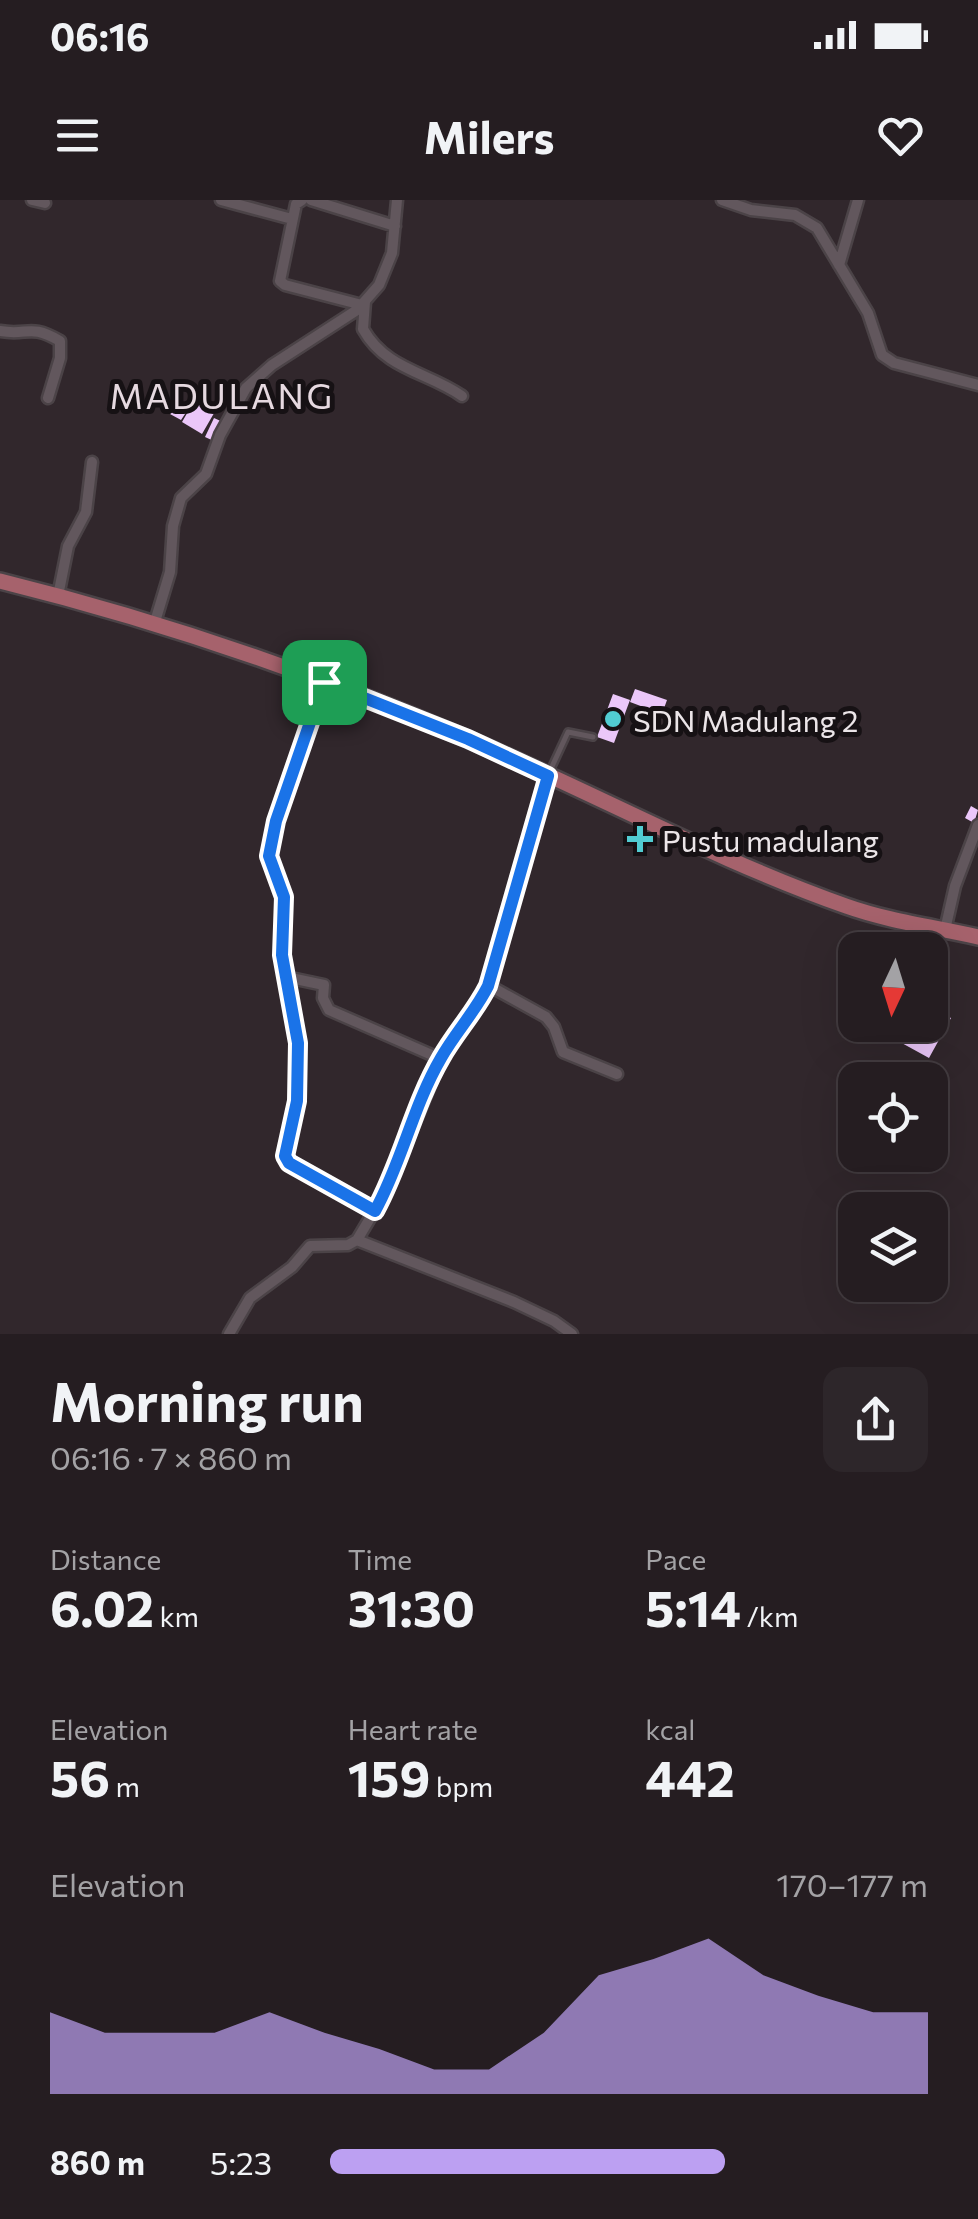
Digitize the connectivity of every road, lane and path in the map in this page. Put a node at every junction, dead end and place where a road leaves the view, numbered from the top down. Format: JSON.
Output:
{"nodes":[{"id":1,"x":32,"y":200,"type":"edge"},
{"id":2,"x":221,"y":200,"type":"edge"},
{"id":3,"x":302,"y":200,"type":"edge"},
{"id":4,"x":311,"y":200,"type":"edge"},
{"id":5,"x":397,"y":200,"type":"edge"},
{"id":6,"x":722,"y":200,"type":"edge"},
{"id":7,"x":858,"y":200,"type":"edge"},
{"id":8,"x":45,"y":203,"type":"dead end"},
{"id":9,"x":292,"y":219,"type":"junction"},
{"id":10,"x":395,"y":226,"type":"junction"},
{"id":11,"x":839,"y":265,"type":"junction"},
{"id":12,"x":363,"y":303,"type":"junction"},
{"id":13,"x":0,"y":331,"type":"edge"},
{"id":14,"x":978,"y":385,"type":"edge"},
{"id":15,"x":462,"y":396,"type":"dead end"},
{"id":16,"x":48,"y":398,"type":"dead end"},
{"id":17,"x":92,"y":462,"type":"dead end"},
{"id":18,"x":0,"y":581,"type":"edge"},
{"id":19,"x":58,"y":596,"type":"junction"},
{"id":20,"x":154,"y":625,"type":"junction"},
{"id":21,"x":324,"y":682,"type":"junction"},
{"id":22,"x":593,"y":737,"type":"dead end"},
{"id":23,"x":548,"y":776,"type":"junction"},
{"id":24,"x":978,"y":825,"type":"edge"},
{"id":25,"x":946,"y":930,"type":"junction"},
{"id":26,"x":978,"y":937,"type":"edge"},
{"id":27,"x":286,"y":977,"type":"junction"},
{"id":28,"x":488,"y":986,"type":"junction"},
{"id":29,"x":440,"y":1058,"type":"junction"},
{"id":30,"x":617,"y":1074,"type":"dead end"},
{"id":31,"x":375,"y":1211,"type":"junction"},
{"id":32,"x":357,"y":1240,"type":"junction"},
{"id":33,"x":230,"y":1334,"type":"edge"},
{"id":34,"x":572,"y":1334,"type":"edge"}],
"edges":[{"from":1,"to":8,"type":"street"},
{"from":2,"to":9,"type":"street"},
{"from":3,"to":9,"type":"street"},
{"from":4,"to":10,"type":"street"},
{"from":5,"to":10,"type":"street"},
{"from":6,"to":11,"type":"street"},
{"from":7,"to":11,"type":"street"},
{"from":9,"to":12,"type":"street"},
{"from":10,"to":12,"type":"street"},
{"from":11,"to":14,"type":"street"},
{"from":12,"to":15,"type":"street"},
{"from":12,"to":20,"type":"street"},
{"from":13,"to":16,"type":"street"},
{"from":17,"to":19,"type":"street"},
{"from":18,"to":19,"type":"main road"},
{"from":19,"to":20,"type":"main road"},
{"from":20,"to":21,"type":"main road"},
{"from":21,"to":23,"type":"main road"},
{"from":21,"to":27,"type":"street"},
{"from":22,"to":23,"type":"lane"},
{"from":23,"to":25,"type":"main road"},
{"from":23,"to":28,"type":"street"},
{"from":24,"to":25,"type":"street"},
{"from":25,"to":26,"type":"main road"},
{"from":27,"to":29,"type":"street"},
{"from":27,"to":31,"type":"street"},
{"from":28,"to":29,"type":"street"},
{"from":28,"to":30,"type":"street"},
{"from":29,"to":31,"type":"street"},
{"from":31,"to":32,"type":"street"},
{"from":32,"to":33,"type":"street"},
{"from":32,"to":34,"type":"street"}]}
